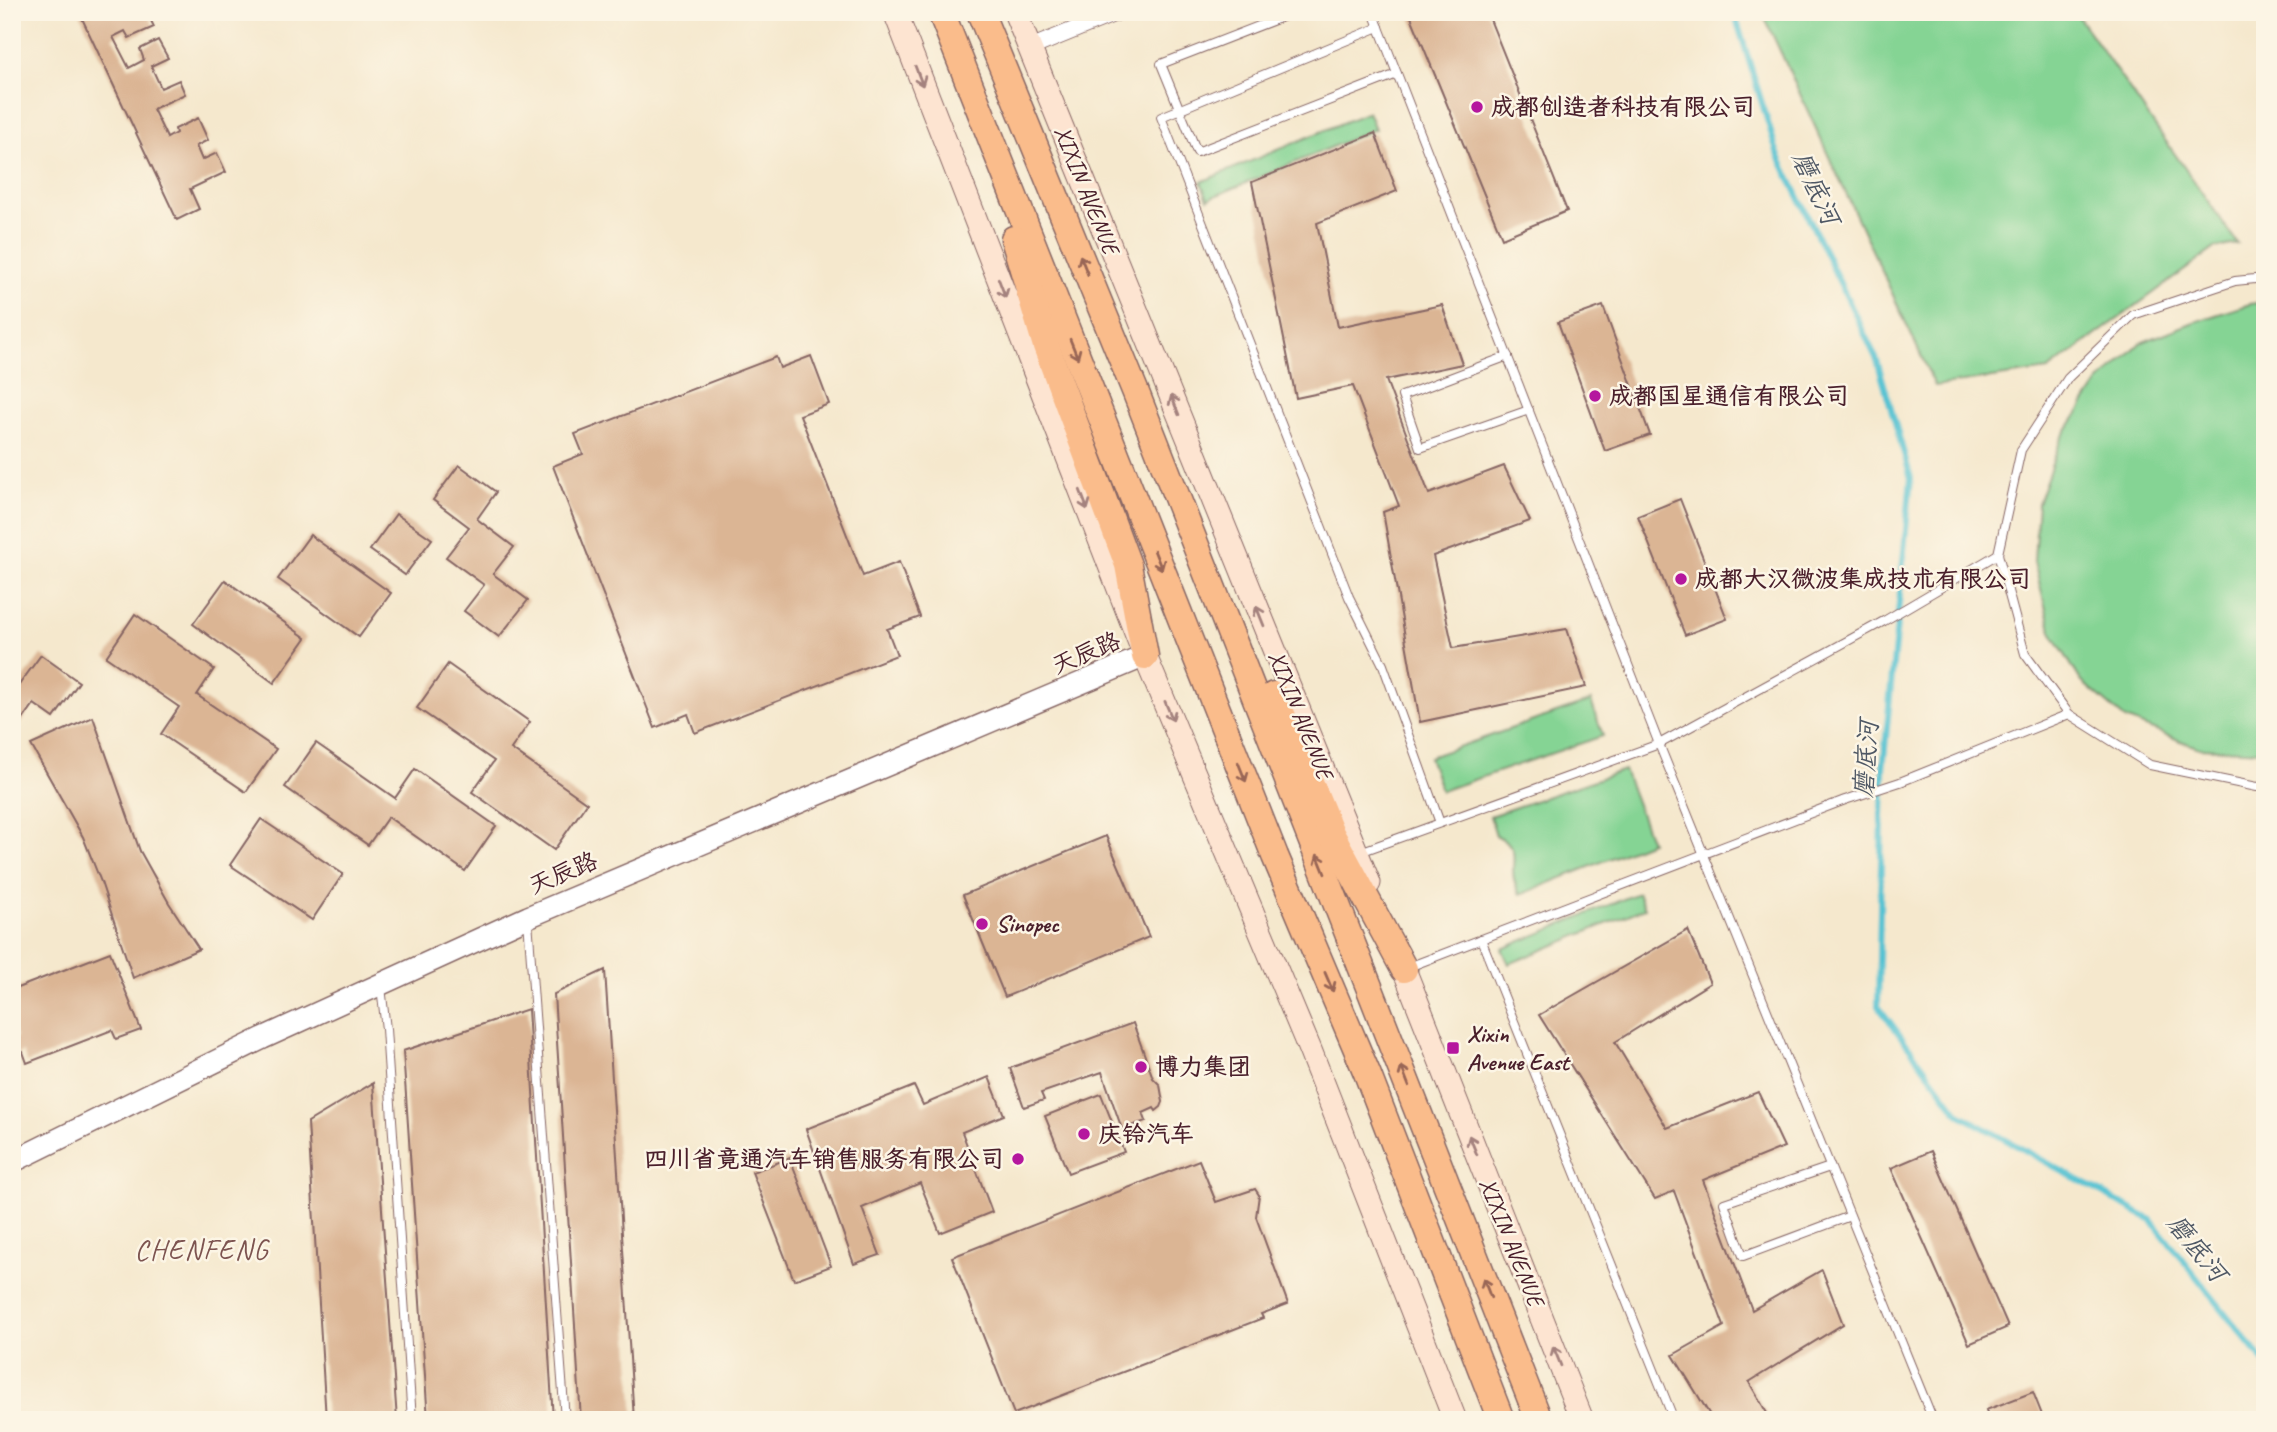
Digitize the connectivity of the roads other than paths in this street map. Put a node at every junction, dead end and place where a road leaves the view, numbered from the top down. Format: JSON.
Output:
{"nodes":[{"id":1,"x":895,"y":12,"type":"edge"},
{"id":2,"x":941,"y":12,"type":"edge"},
{"id":3,"x":980,"y":12,"type":"edge"},
{"id":4,"x":1015,"y":12,"type":"edge"},
{"id":5,"x":1118,"y":12,"type":"edge"},
{"id":6,"x":1295,"y":12,"type":"edge"},
{"id":7,"x":1373,"y":12,"type":"edge"},
{"id":8,"x":1379,"y":27,"type":"junction"},
{"id":9,"x":1030,"y":48,"type":"junction"},
{"id":10,"x":961,"y":63,"type":"junction"},
{"id":11,"x":1397,"y":74,"type":"junction"},
{"id":12,"x":1180,"y":108,"type":"junction"},
{"id":13,"x":2265,"y":278,"type":"edge"},
{"id":14,"x":1507,"y":356,"type":"junction"},
{"id":15,"x":1136,"y":393,"type":"junction"},
{"id":16,"x":1529,"y":410,"type":"junction"},
{"id":17,"x":1998,"y":554,"type":"junction"},
{"id":18,"x":1145,"y":656,"type":"junction"},
{"id":19,"x":2069,"y":714,"type":"junction"},
{"id":20,"x":1659,"y":744,"type":"junction"},
{"id":21,"x":2265,"y":786,"type":"edge"},
{"id":22,"x":1440,"y":823,"type":"junction"},
{"id":23,"x":1357,"y":853,"type":"junction"},
{"id":24,"x":1703,"y":854,"type":"junction"},
{"id":25,"x":528,"y":917,"type":"junction"},
{"id":26,"x":1481,"y":939,"type":"junction"},
{"id":27,"x":1404,"y":969,"type":"junction"},
{"id":28,"x":381,"y":985,"type":"junction"},
{"id":29,"x":12,"y":1162,"type":"edge"},
{"id":30,"x":1830,"y":1167,"type":"junction"},
{"id":31,"x":1850,"y":1216,"type":"junction"},
{"id":32,"x":412,"y":1420,"type":"edge"},
{"id":33,"x":565,"y":1420,"type":"edge"},
{"id":34,"x":1455,"y":1420,"type":"edge"},
{"id":35,"x":1501,"y":1420,"type":"edge"},
{"id":36,"x":1539,"y":1420,"type":"edge"},
{"id":37,"x":1582,"y":1420,"type":"edge"},
{"id":38,"x":1674,"y":1420,"type":"edge"},
{"id":39,"x":1933,"y":1420,"type":"edge"}],
"edges":[{"from":1,"to":18,"type":"main road","one_way":true},
{"from":2,"to":10,"type":"highway"},
{"from":15,"to":3,"type":"highway","name":"XIXIN AVENUE","one_way":true},
{"from":4,"to":9,"type":"main road","name":"XIXIN AVENUE"},
{"from":5,"to":9,"type":"street"},
{"from":6,"to":12,"type":"lane"},
{"from":7,"to":8,"type":"lane"},
{"from":8,"to":11,"type":"lane"},
{"from":8,"to":12,"type":"lane"},
{"from":23,"to":9,"type":"main road","name":"XIXIN AVENUE","one_way":true},
{"from":10,"to":18,"type":"highway"},
{"from":10,"to":35,"type":"highway","one_way":true},
{"from":11,"to":12,"type":"lane"},
{"from":11,"to":14,"type":"lane"},
{"from":12,"to":22,"type":"lane"},
{"from":13,"to":17,"type":"lane"},
{"from":14,"to":16,"type":"lane"},
{"from":14,"to":16,"type":"lane"},
{"from":15,"to":27,"type":"highway"},
{"from":36,"to":15,"type":"highway","name":"XIXIN AVENUE","one_way":true},
{"from":16,"to":20,"type":"lane"},
{"from":17,"to":19,"type":"lane"},
{"from":17,"to":20,"type":"lane"},
{"from":18,"to":25,"type":"street","name":"天辰路"},
{"from":18,"to":34,"type":"main road","one_way":true},
{"from":19,"to":21,"type":"lane"},
{"from":19,"to":24,"type":"lane"},
{"from":20,"to":22,"type":"lane"},
{"from":20,"to":24,"type":"lane"},
{"from":22,"to":23,"type":"lane"},
{"from":23,"to":27,"type":"main road","name":"XIXIN AVENUE"},
{"from":24,"to":26,"type":"lane"},
{"from":24,"to":30,"type":"lane"},
{"from":25,"to":28,"type":"street","name":"天辰路"},
{"from":25,"to":33,"type":"lane"},
{"from":26,"to":27,"type":"lane"},
{"from":26,"to":38,"type":"lane"},
{"from":37,"to":27,"type":"main road","name":"XIXIN AVENUE","one_way":true},
{"from":28,"to":29,"type":"street","name":"天辰路"},
{"from":28,"to":32,"type":"lane"},
{"from":30,"to":31,"type":"lane"},
{"from":30,"to":31,"type":"lane"},
{"from":31,"to":39,"type":"lane"}]}
